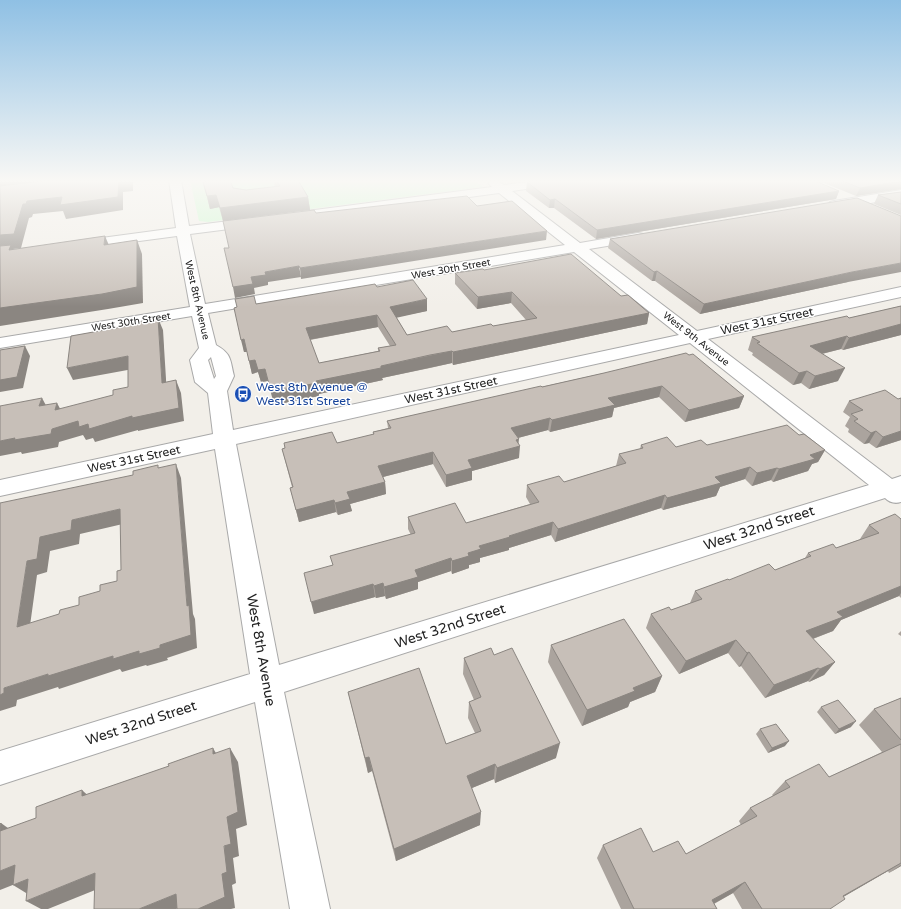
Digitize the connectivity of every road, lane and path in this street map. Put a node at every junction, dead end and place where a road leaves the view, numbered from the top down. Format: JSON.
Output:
{"nodes":[{"id":1,"x":182,"y":222,"type":"edge"},
{"id":2,"x":248,"y":222,"type":"edge"},
{"id":3,"x":546,"y":222,"type":"edge"},
{"id":4,"x":183,"y":232,"type":"junction"},
{"id":5,"x":655,"y":235,"type":"edge"},
{"id":6,"x":63,"y":247,"type":"edge"},
{"id":7,"x":578,"y":247,"type":"junction"},
{"id":8,"x":901,"y":292,"type":"edge"},
{"id":9,"x":198,"y":311,"type":"junction"},
{"id":10,"x":693,"y":337,"type":"junction"},
{"id":11,"x":0,"y":343,"type":"edge"},
{"id":12,"x":224,"y":440,"type":"junction"},
{"id":13,"x":0,"y":488,"type":"edge"},
{"id":14,"x":897,"y":490,"type":"edge"},
{"id":15,"x":267,"y":683,"type":"junction"},
{"id":16,"x":0,"y":768,"type":"edge"},
{"id":17,"x":310,"y":909,"type":"edge"}],
"edges":[{"from":1,"to":4,"type":"street","name":"West 8th Avenue"},
{"from":2,"to":4,"type":"street"},
{"from":3,"to":7,"type":"street","name":"West 9th Avenue"},
{"from":4,"to":6,"type":"street"},
{"from":4,"to":9,"type":"street","name":"West 8th Avenue"},
{"from":5,"to":7,"type":"street","name":"West 30th Street"},
{"from":7,"to":9,"type":"street","name":"West 30th Street"},
{"from":7,"to":10,"type":"street","name":"West 9th Avenue"},
{"from":8,"to":10,"type":"street","name":"West 31st Street"},
{"from":9,"to":11,"type":"street","name":"West 30th Street"},
{"from":9,"to":12,"type":"street","name":"West 8th Avenue"},
{"from":10,"to":12,"type":"street","name":"West 31st Street"},
{"from":10,"to":14,"type":"street","name":"West 9th Avenue"},
{"from":12,"to":13,"type":"street","name":"West 31st Street"},
{"from":12,"to":15,"type":"street","name":"West 8th Avenue"},
{"from":14,"to":15,"type":"street","name":"West 32nd Street"},
{"from":15,"to":16,"type":"street","name":"West 32nd Street"},
{"from":15,"to":17,"type":"street","name":"West 8th Avenue"}]}
